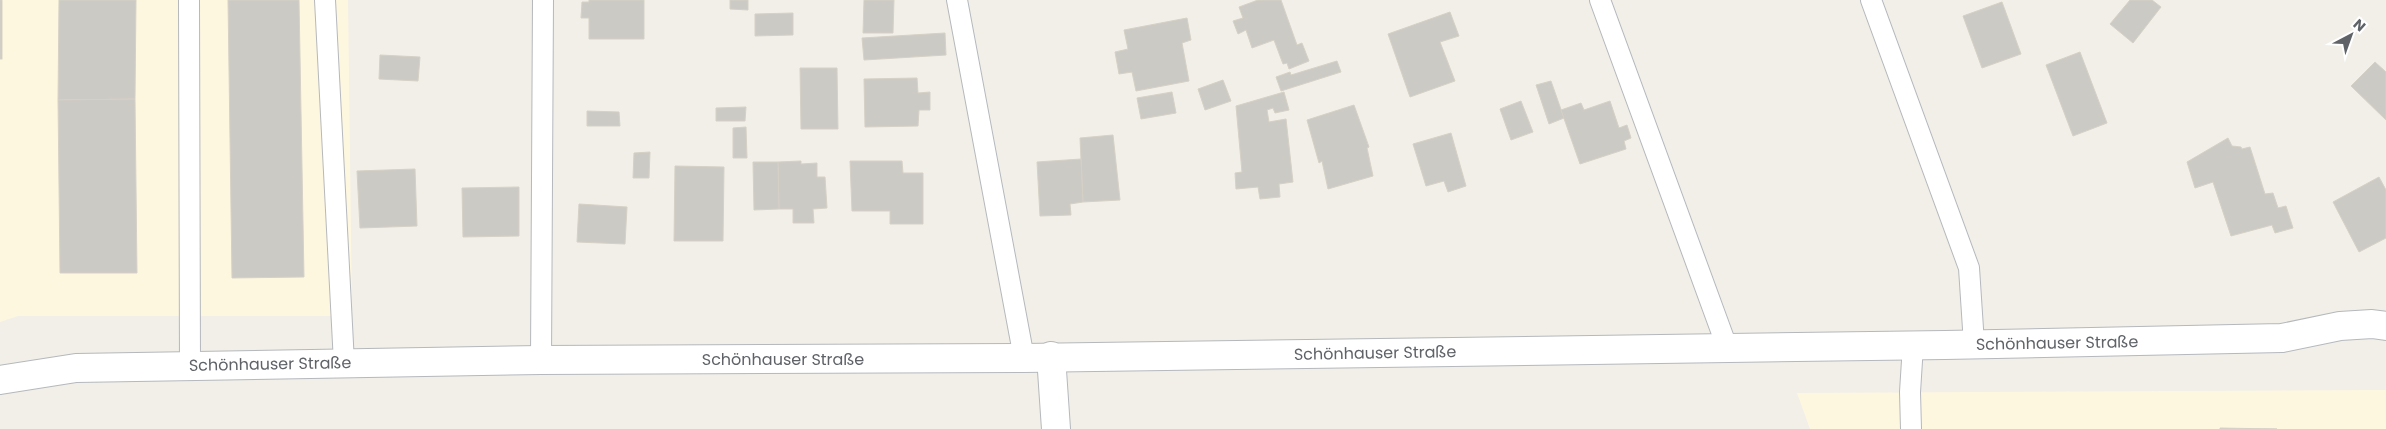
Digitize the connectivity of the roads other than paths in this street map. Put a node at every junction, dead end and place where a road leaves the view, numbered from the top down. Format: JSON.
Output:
{"nodes":[{"id":1,"x":189,"y":0,"type":"edge"},
{"id":2,"x":326,"y":0,"type":"edge"},
{"id":3,"x":543,"y":0,"type":"edge"},
{"id":4,"x":957,"y":0,"type":"edge"},
{"id":5,"x":1600,"y":0,"type":"edge"},
{"id":6,"x":1871,"y":0,"type":"edge"},
{"id":7,"x":2386,"y":326,"type":"edge"},
{"id":8,"x":1974,"y":344,"type":"junction"},
{"id":9,"x":1913,"y":345,"type":"junction"},
{"id":10,"x":1726,"y":347,"type":"junction"},
{"id":11,"x":1051,"y":356,"type":"junction"},
{"id":12,"x":1024,"y":358,"type":"junction"},
{"id":13,"x":541,"y":360,"type":"junction"},
{"id":14,"x":344,"y":362,"type":"junction"},
{"id":15,"x":190,"y":366,"type":"junction"},
{"id":16,"x":0,"y":380,"type":"edge"},
{"id":17,"x":1056,"y":429,"type":"edge"},
{"id":18,"x":1911,"y":429,"type":"edge"}],
"edges":[{"from":1,"to":15,"type":"lane"},
{"from":2,"to":14,"type":"lane"},
{"from":3,"to":13,"type":"lane"},
{"from":4,"to":12,"type":"lane"},
{"from":5,"to":10,"type":"lane"},
{"from":6,"to":8,"type":"lane"},
{"from":7,"to":8,"type":"street","name":"Schönhauser Straße"},
{"from":8,"to":9,"type":"street","name":"Schönhauser Straße"},
{"from":9,"to":10,"type":"street","name":"Schönhauser Straße"},
{"from":9,"to":18,"type":"lane"},
{"from":10,"to":11,"type":"street","name":"Schönhauser Straße"},
{"from":11,"to":12,"type":"street","name":"Schönhauser Straße"},
{"from":11,"to":17,"type":"street"},
{"from":12,"to":13,"type":"street","name":"Schönhauser Straße"},
{"from":13,"to":14,"type":"street","name":"Schönhauser Straße"},
{"from":14,"to":15,"type":"street","name":"Schönhauser Straße"},
{"from":15,"to":16,"type":"street","name":"Schönhauser Straße"}]}
